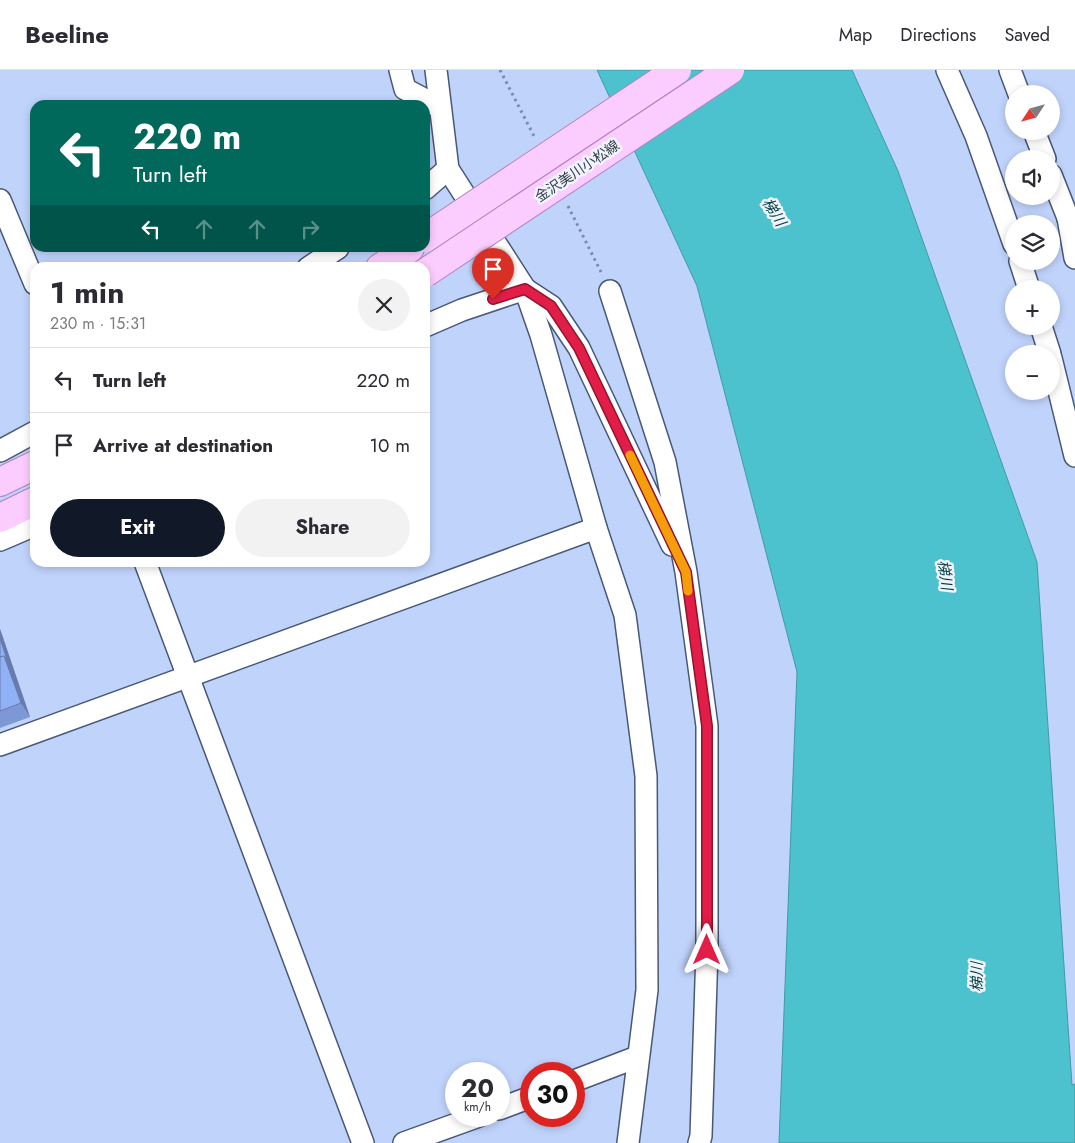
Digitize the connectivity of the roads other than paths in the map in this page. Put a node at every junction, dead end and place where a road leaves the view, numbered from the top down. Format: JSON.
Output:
{"nodes":[{"id":1,"x":400,"y":70,"type":"edge"},
{"id":2,"x":436,"y":70,"type":"edge"},
{"id":3,"x":677,"y":70,"type":"edge"},
{"id":4,"x":730,"y":70,"type":"edge"},
{"id":5,"x":947,"y":70,"type":"edge"},
{"id":6,"x":1010,"y":70,"type":"edge"},
{"id":7,"x":1016,"y":85,"type":"edge"},
{"id":8,"x":426,"y":100,"type":"edge"},
{"id":9,"x":430,"y":102,"type":"edge"},
{"id":10,"x":439,"y":107,"type":"junction"},
{"id":11,"x":448,"y":169,"type":"junction"},
{"id":12,"x":430,"y":185,"type":"edge"},
{"id":13,"x":1060,"y":194,"type":"edge"},
{"id":14,"x":0,"y":200,"type":"edge"},
{"id":15,"x":1005,"y":218,"type":"edge"},
{"id":16,"x":1072,"y":220,"type":"edge"},
{"id":17,"x":430,"y":235,"type":"edge"},
{"id":18,"x":332,"y":252,"type":"edge"},
{"id":19,"x":404,"y":252,"type":"edge"},
{"id":20,"x":1075,"y":258,"type":"edge"},
{"id":21,"x":317,"y":262,"type":"edge"},
{"id":22,"x":389,"y":262,"type":"edge"},
{"id":23,"x":430,"y":270,"type":"edge"},
{"id":24,"x":30,"y":272,"type":"edge"},
{"id":25,"x":525,"y":289,"type":"junction"},
{"id":26,"x":610,"y":291,"type":"dead end"},
{"id":27,"x":430,"y":324,"type":"edge"},
{"id":28,"x":1060,"y":395,"type":"edge"},
{"id":29,"x":30,"y":435,"type":"edge"},
{"id":30,"x":0,"y":451,"type":"edge"},
{"id":31,"x":1075,"y":456,"type":"edge"},
{"id":32,"x":30,"y":467,"type":"edge"},
{"id":33,"x":0,"y":482,"type":"edge"},
{"id":34,"x":30,"y":503,"type":"edge"},
{"id":35,"x":0,"y":518,"type":"edge"},
{"id":36,"x":30,"y":527,"type":"edge"},
{"id":37,"x":596,"y":528,"type":"junction"},
{"id":38,"x":0,"y":540,"type":"edge"},
{"id":39,"x":148,"y":567,"type":"edge"},
{"id":40,"x":686,"y":572,"type":"junction"},
{"id":41,"x":189,"y":676,"type":"junction"},
{"id":42,"x":0,"y":745,"type":"edge"},
{"id":43,"x":637,"y":1057,"type":"junction"},
{"id":44,"x":585,"y":1077,"type":"edge"},
{"id":45,"x":448,"y":1127,"type":"edge"},
{"id":46,"x":700,"y":1141,"type":"edge"},
{"id":47,"x":363,"y":1143,"type":"edge"},
{"id":48,"x":404,"y":1143,"type":"edge"},
{"id":49,"x":628,"y":1143,"type":"edge"}],
"edges":[{"from":1,"to":8,"type":"street"},
{"from":2,"to":10,"type":"street"},
{"from":3,"to":17,"type":"main road","name":"金沢美川小松線","bridge":true},
{"from":4,"to":23,"type":"main road","name":"金沢美川小松線","bridge":true},
{"from":5,"to":15,"type":"street"},
{"from":6,"to":7,"type":"street"},
{"from":9,"to":10,"type":"street"},
{"from":10,"to":11,"type":"street"},
{"from":11,"to":12,"type":"street"},
{"from":11,"to":25,"type":"street"},
{"from":13,"to":16,"type":"street"},
{"from":14,"to":24,"type":"street"},
{"from":16,"to":20,"type":"street"},
{"from":18,"to":21,"type":"street"},
{"from":19,"to":22,"type":"main road"},
{"from":25,"to":27,"type":"street"},
{"from":25,"to":37,"type":"street"},
{"from":25,"to":40,"type":"street"},
{"from":26,"to":40,"type":"street"},
{"from":28,"to":31,"type":"street"},
{"from":29,"to":30,"type":"street"},
{"from":32,"to":33,"type":"main road"},
{"from":34,"to":35,"type":"main road"},
{"from":36,"to":38,"type":"street"},
{"from":37,"to":41,"type":"street"},
{"from":37,"to":43,"type":"street"},
{"from":39,"to":41,"type":"street"},
{"from":40,"to":46,"type":"street"},
{"from":41,"to":42,"type":"street"},
{"from":41,"to":47,"type":"street"},
{"from":43,"to":44,"type":"street"},
{"from":43,"to":49,"type":"street"},
{"from":45,"to":48,"type":"street"}]}
